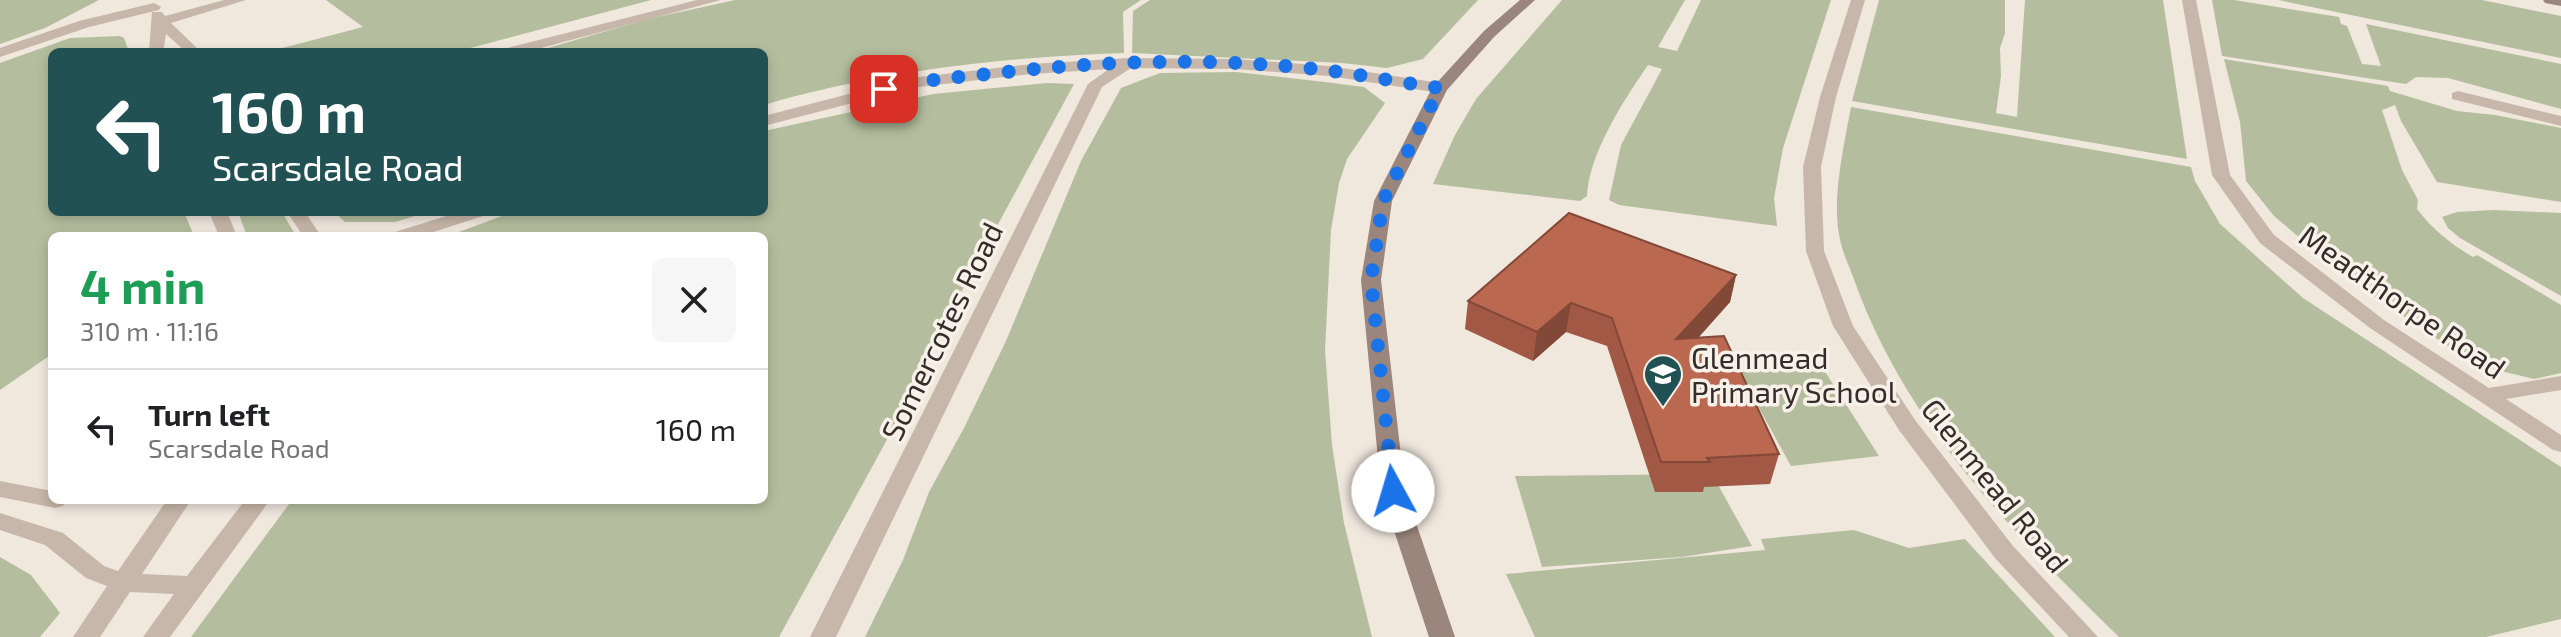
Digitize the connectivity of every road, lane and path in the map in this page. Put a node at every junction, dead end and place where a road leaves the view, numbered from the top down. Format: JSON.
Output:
{"nodes":[{"id":1,"x":239,"y":0,"type":"edge"},
{"id":2,"x":714,"y":0,"type":"edge"},
{"id":3,"x":1528,"y":0,"type":"edge"},
{"id":4,"x":1858,"y":0,"type":"edge"},
{"id":5,"x":2189,"y":0,"type":"edge"},
{"id":6,"x":2550,"y":0,"type":"edge"},
{"id":7,"x":2561,"y":2,"type":"edge"},
{"id":8,"x":152,"y":4,"type":"edge"},
{"id":9,"x":160,"y":22,"type":"junction"},
{"id":10,"x":157,"y":48,"type":"edge"},
{"id":11,"x":191,"y":48,"type":"edge"},
{"id":12,"x":524,"y":48,"type":"edge"},
{"id":13,"x":0,"y":53,"type":"edge"},
{"id":14,"x":1128,"y":63,"type":"junction"},
{"id":15,"x":1440,"y":88,"type":"junction"},
{"id":16,"x":2458,"y":96,"type":"dead end"},
{"id":17,"x":768,"y":120,"type":"edge"},
{"id":18,"x":2561,"y":121,"type":"edge"},
{"id":19,"x":464,"y":216,"type":"edge"},
{"id":20,"x":414,"y":232,"type":"edge"},
{"id":21,"x":2561,"y":383,"type":"edge"},
{"id":22,"x":2487,"y":395,"type":"junction"},
{"id":23,"x":2561,"y":445,"type":"edge"},
{"id":24,"x":0,"y":489,"type":"edge"},
{"id":25,"x":48,"y":499,"type":"edge"},
{"id":26,"x":176,"y":504,"type":"edge"},
{"id":27,"x":255,"y":504,"type":"edge"},
{"id":28,"x":0,"y":521,"type":"edge"},
{"id":29,"x":122,"y":582,"type":"junction"},
{"id":30,"x":193,"y":586,"type":"junction"},
{"id":31,"x":86,"y":637,"type":"edge"},
{"id":32,"x":156,"y":637,"type":"edge"},
{"id":33,"x":823,"y":637,"type":"edge"},
{"id":34,"x":1442,"y":637,"type":"edge"},
{"id":35,"x":2085,"y":637,"type":"edge"}],
"edges":[{"from":1,"to":9,"type":"street"},
{"from":2,"to":12,"type":"street"},
{"from":3,"to":15,"type":"street"},
{"from":4,"to":35,"type":"street","name":"Glenmead Road"},
{"from":5,"to":22,"type":"street","name":"Meadthorpe Road"},
{"from":6,"to":7,"type":"street"},
{"from":8,"to":9,"type":"street"},
{"from":8,"to":13,"type":"street"},
{"from":9,"to":10,"type":"street"},
{"from":9,"to":11,"type":"street"},
{"from":14,"to":15,"type":"street"},
{"from":14,"to":17,"type":"street"},
{"from":14,"to":33,"type":"street","name":"Somercotes Road"},
{"from":15,"to":34,"type":"street"},
{"from":16,"to":18,"type":"street"},
{"from":19,"to":20,"type":"street"},
{"from":21,"to":22,"type":"street"},
{"from":22,"to":23,"type":"street","name":"Meadthorpe Road"},
{"from":24,"to":25,"type":"street"},
{"from":26,"to":29,"type":"street"},
{"from":27,"to":30,"type":"street"},
{"from":28,"to":29,"type":"street"},
{"from":29,"to":30,"type":"street"},
{"from":29,"to":31,"type":"street"},
{"from":30,"to":32,"type":"street"}]}
